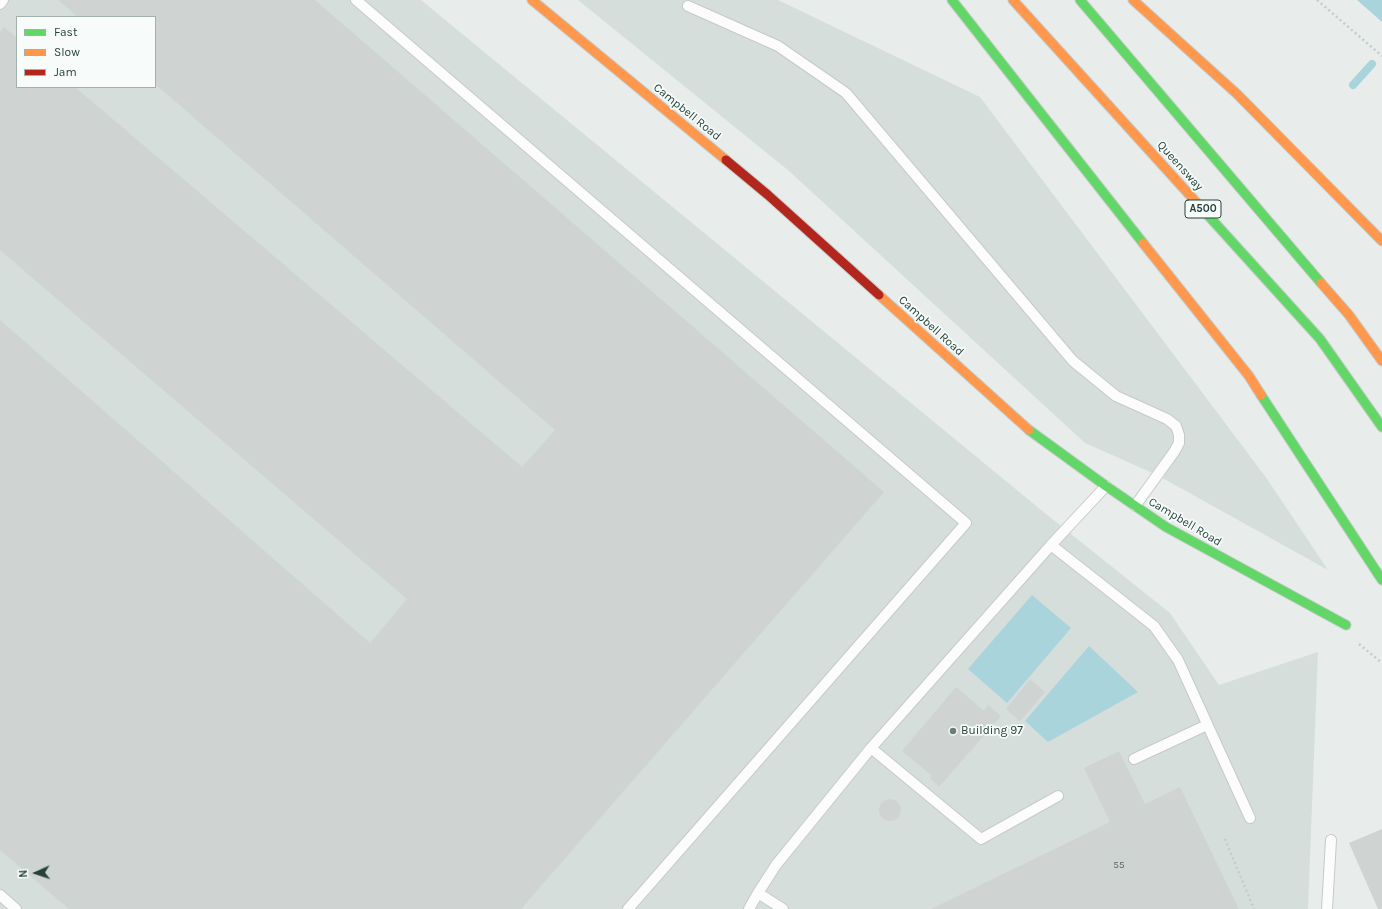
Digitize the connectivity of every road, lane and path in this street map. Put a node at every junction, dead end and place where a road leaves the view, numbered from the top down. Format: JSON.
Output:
{"nodes":[{"id":1,"x":3,"y":0,"type":"edge"},
{"id":2,"x":356,"y":0,"type":"edge"},
{"id":3,"x":532,"y":0,"type":"edge"},
{"id":4,"x":952,"y":0,"type":"edge"},
{"id":5,"x":1014,"y":0,"type":"edge"},
{"id":6,"x":1080,"y":0,"type":"edge"},
{"id":7,"x":1133,"y":0,"type":"edge"},
{"id":8,"x":1317,"y":0,"type":"edge"},
{"id":9,"x":0,"y":4,"type":"edge"},
{"id":10,"x":688,"y":6,"type":"dead end"},
{"id":11,"x":1382,"y":56,"type":"edge"},
{"id":12,"x":1382,"y":241,"type":"edge"},
{"id":13,"x":1382,"y":361,"type":"edge"},
{"id":14,"x":1382,"y":427,"type":"edge"},
{"id":15,"x":1106,"y":486,"type":"junction"},
{"id":16,"x":1135,"y":506,"type":"junction"},
{"id":17,"x":1051,"y":545,"type":"junction"},
{"id":18,"x":1382,"y":580,"type":"edge"},
{"id":19,"x":1346,"y":625,"type":"joint"},
{"id":20,"x":1382,"y":663,"type":"edge"},
{"id":21,"x":1207,"y":725,"type":"junction"},
{"id":22,"x":871,"y":748,"type":"junction"},
{"id":23,"x":1134,"y":759,"type":"dead end"},
{"id":24,"x":1058,"y":796,"type":"dead end"},
{"id":25,"x":1250,"y":818,"type":"dead end"},
{"id":26,"x":1225,"y":839,"type":"dead end"},
{"id":27,"x":1331,"y":840,"type":"dead end"},
{"id":28,"x":758,"y":893,"type":"junction"},
{"id":29,"x":0,"y":895,"type":"edge"},
{"id":30,"x":16,"y":909,"type":"edge"},
{"id":31,"x":628,"y":909,"type":"edge"},
{"id":32,"x":750,"y":909,"type":"edge"},
{"id":33,"x":783,"y":909,"type":"edge"},
{"id":34,"x":1254,"y":909,"type":"edge"},
{"id":35,"x":1327,"y":909,"type":"edge"}],
"edges":[{"from":1,"to":9,"type":"lane"},
{"from":2,"to":31,"type":"lane"},
{"from":3,"to":15,"type":"main road","name":"Campbell Road"},
{"from":4,"to":18,"type":"main road"},
{"from":5,"to":14,"type":"main road","name":"Queensway","number":"A500"},
{"from":6,"to":13,"type":"main road"},
{"from":7,"to":12,"type":"main road"},
{"from":8,"to":11,"type":"path"},
{"from":10,"to":16,"type":"lane"},
{"from":15,"to":16,"type":"main road","name":"Campbell Road"},
{"from":15,"to":17,"type":"lane"},
{"from":16,"to":19,"type":"main road","name":"Campbell Road"},
{"from":17,"to":21,"type":"lane"},
{"from":17,"to":22,"type":"lane"},
{"from":19,"to":20,"type":"path"},
{"from":21,"to":23,"type":"lane"},
{"from":21,"to":25,"type":"lane"},
{"from":22,"to":24,"type":"lane"},
{"from":22,"to":28,"type":"lane"},
{"from":26,"to":34,"type":"path"},
{"from":27,"to":35,"type":"lane"},
{"from":28,"to":32,"type":"lane"},
{"from":28,"to":33,"type":"lane"},
{"from":29,"to":30,"type":"lane"}]}
